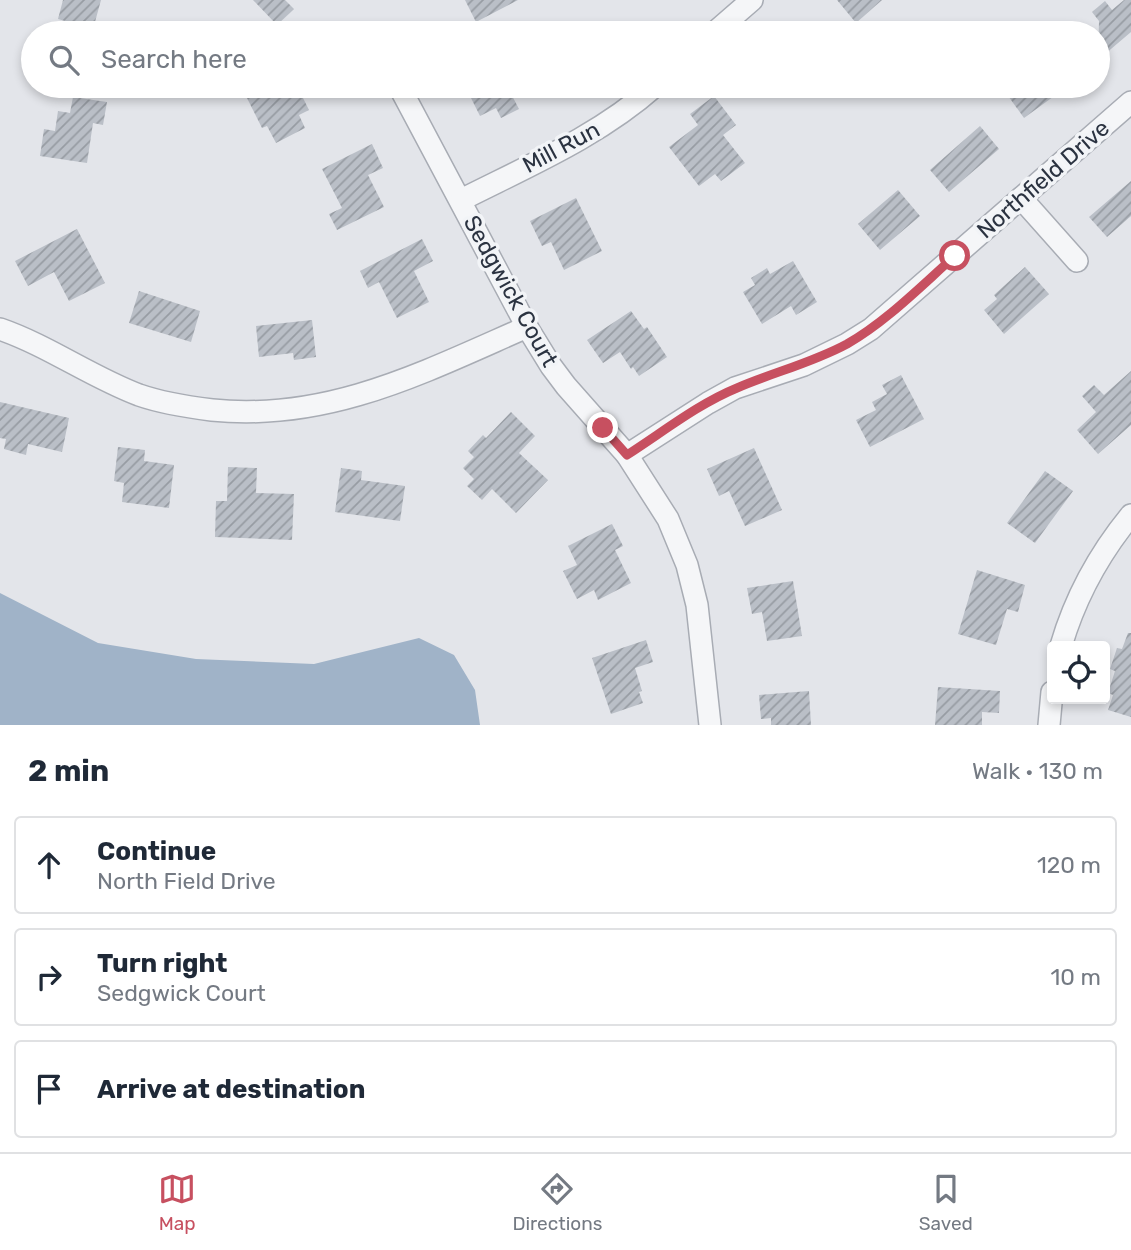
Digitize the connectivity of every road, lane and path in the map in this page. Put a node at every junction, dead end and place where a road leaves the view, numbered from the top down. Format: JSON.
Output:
{"nodes":[{"id":1,"x":752,"y":0,"type":"edge"},
{"id":2,"x":728,"y":21,"type":"edge"},
{"id":3,"x":406,"y":98,"type":"edge"},
{"id":4,"x":641,"y":98,"type":"edge"},
{"id":5,"x":1131,"y":102,"type":"edge"},
{"id":6,"x":1021,"y":198,"type":"junction"},
{"id":7,"x":461,"y":200,"type":"junction"},
{"id":8,"x":1077,"y":261,"type":"dead end"},
{"id":9,"x":527,"y":327,"type":"junction"},
{"id":10,"x":0,"y":329,"type":"edge"},
{"id":11,"x":627,"y":455,"type":"junction"},
{"id":12,"x":1131,"y":514,"type":"edge"},
{"id":13,"x":1063,"y":641,"type":"edge"},
{"id":14,"x":1051,"y":704,"type":"edge"},
{"id":15,"x":710,"y":725,"type":"edge"},
{"id":16,"x":1049,"y":725,"type":"edge"}],
"edges":[{"from":1,"to":2,"type":"street"},
{"from":3,"to":7,"type":"street","name":"Sedgwick Court"},
{"from":4,"to":7,"type":"street","name":"Mill Run"},
{"from":5,"to":6,"type":"street","name":"Northfield Drive"},
{"from":6,"to":8,"type":"street"},
{"from":6,"to":11,"type":"street","name":"Northfield Drive"},
{"from":7,"to":9,"type":"street","name":"Sedgwick Court"},
{"from":9,"to":10,"type":"street"},
{"from":9,"to":11,"type":"street","name":"Sedgwick Court"},
{"from":11,"to":15,"type":"street","name":"Sedgwick Court"},
{"from":12,"to":13,"type":"street"},
{"from":14,"to":16,"type":"street"}]}
